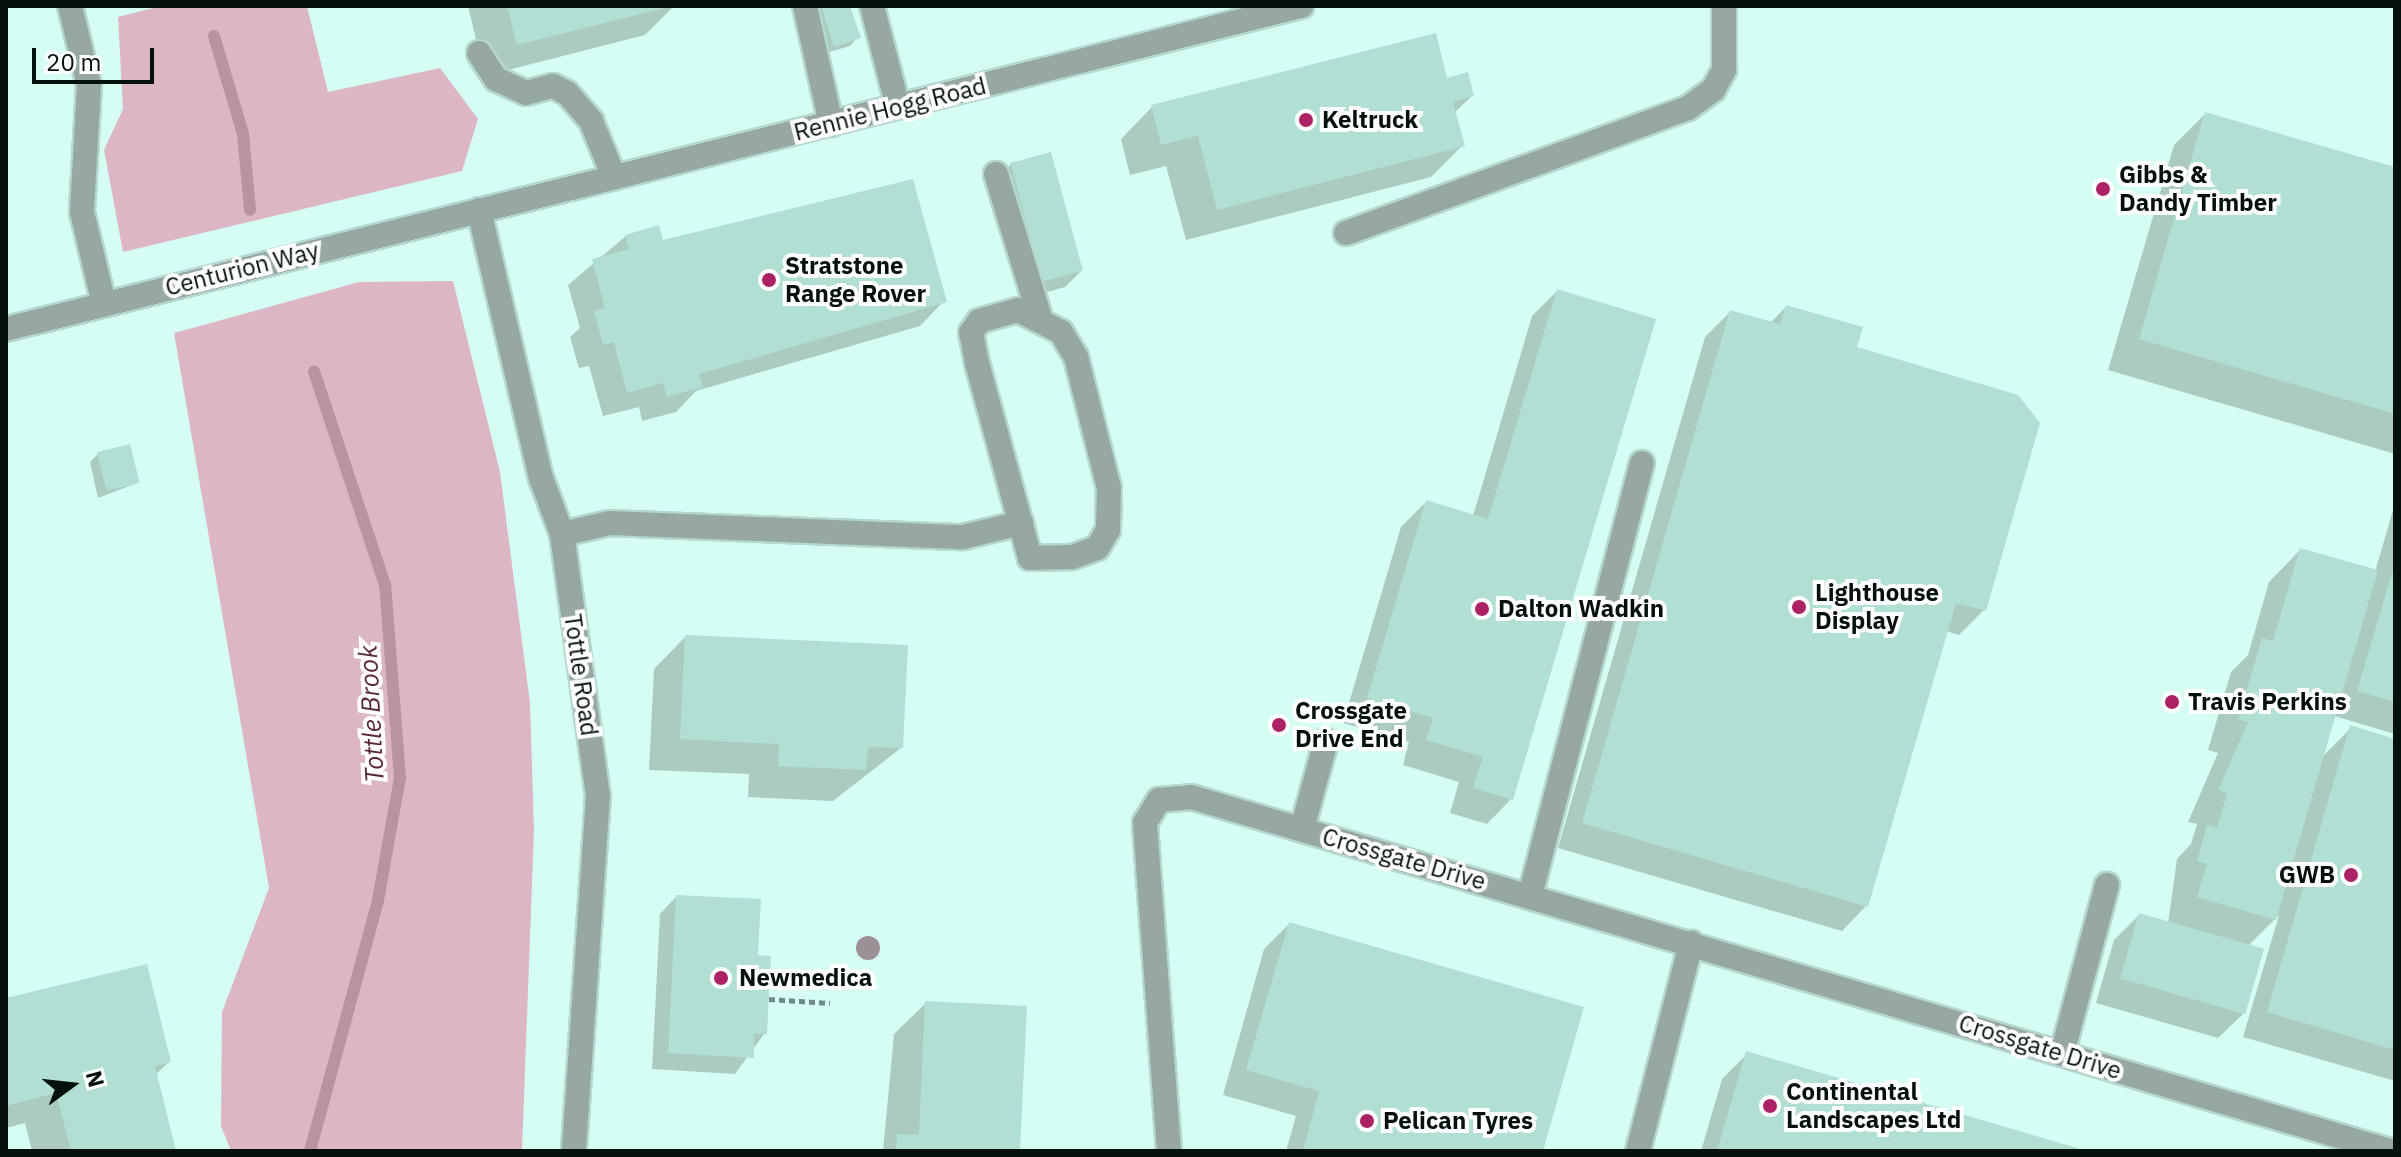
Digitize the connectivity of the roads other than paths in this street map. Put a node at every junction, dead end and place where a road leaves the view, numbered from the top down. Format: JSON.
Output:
{"nodes":[{"id":1,"x":70,"y":6,"type":"edge"},
{"id":2,"x":805,"y":6,"type":"edge"},
{"id":3,"x":872,"y":6,"type":"edge"},
{"id":4,"x":1301,"y":6,"type":"edge"},
{"id":5,"x":1724,"y":6,"type":"edge"},
{"id":6,"x":479,"y":53,"type":"dead end"},
{"id":7,"x":898,"y":107,"type":"junction"},
{"id":8,"x":831,"y":124,"type":"junction"},
{"id":9,"x":996,"y":174,"type":"dead end"},
{"id":10,"x":614,"y":177,"type":"junction"},
{"id":11,"x":479,"y":210,"type":"junction"},
{"id":12,"x":1346,"y":233,"type":"dead end"},
{"id":13,"x":104,"y":304,"type":"junction"},
{"id":14,"x":1039,"y":315,"type":"junction"},
{"id":15,"x":6,"y":329,"type":"edge"},
{"id":16,"x":1642,"y":463,"type":"dead end"},
{"id":17,"x":1021,"y":523,"type":"junction"},
{"id":18,"x":562,"y":534,"type":"junction"},
{"id":19,"x":1326,"y":741,"type":"dead end"},
{"id":20,"x":1302,"y":829,"type":"junction"},
{"id":21,"x":2107,"y":885,"type":"dead end"},
{"id":22,"x":1530,"y":896,"type":"junction"},
{"id":23,"x":1691,"y":943,"type":"junction"},
{"id":24,"x":2062,"y":1054,"type":"junction"},
{"id":25,"x":574,"y":1151,"type":"edge"},
{"id":26,"x":1169,"y":1151,"type":"edge"},
{"id":27,"x":1638,"y":1151,"type":"edge"},
{"id":28,"x":2390,"y":1151,"type":"edge"}],
"edges":[{"from":1,"to":13,"type":"street"},
{"from":2,"to":8,"type":"street"},
{"from":3,"to":7,"type":"street"},
{"from":4,"to":7,"type":"street","name":"Rennie Hogg Road"},
{"from":5,"to":12,"type":"street"},
{"from":6,"to":10,"type":"street"},
{"from":7,"to":8,"type":"street","name":"Rennie Hogg Road"},
{"from":8,"to":10,"type":"street","name":"Rennie Hogg Road"},
{"from":9,"to":14,"type":"street"},
{"from":10,"to":11,"type":"street","name":"Rennie Hogg Road"},
{"from":11,"to":13,"type":"street","name":"Centurion Way"},
{"from":11,"to":18,"type":"street","name":"Tottle Road"},
{"from":13,"to":15,"type":"street","name":"Centurion Way"},
{"from":14,"to":17,"type":"street"},
{"from":14,"to":17,"type":"street"},
{"from":16,"to":22,"type":"street"},
{"from":17,"to":18,"type":"street"},
{"from":18,"to":25,"type":"street","name":"Tottle Road"},
{"from":19,"to":20,"type":"street","name":"Crossgate Drive"},
{"from":20,"to":22,"type":"street","name":"Crossgate Drive"},
{"from":20,"to":26,"type":"street","name":"Crossgate Drive"},
{"from":21,"to":24,"type":"street"},
{"from":22,"to":23,"type":"street","name":"Crossgate Drive"},
{"from":23,"to":24,"type":"street","name":"Crossgate Drive"},
{"from":23,"to":27,"type":"street"},
{"from":24,"to":28,"type":"street","name":"Crossgate Drive"}]}
